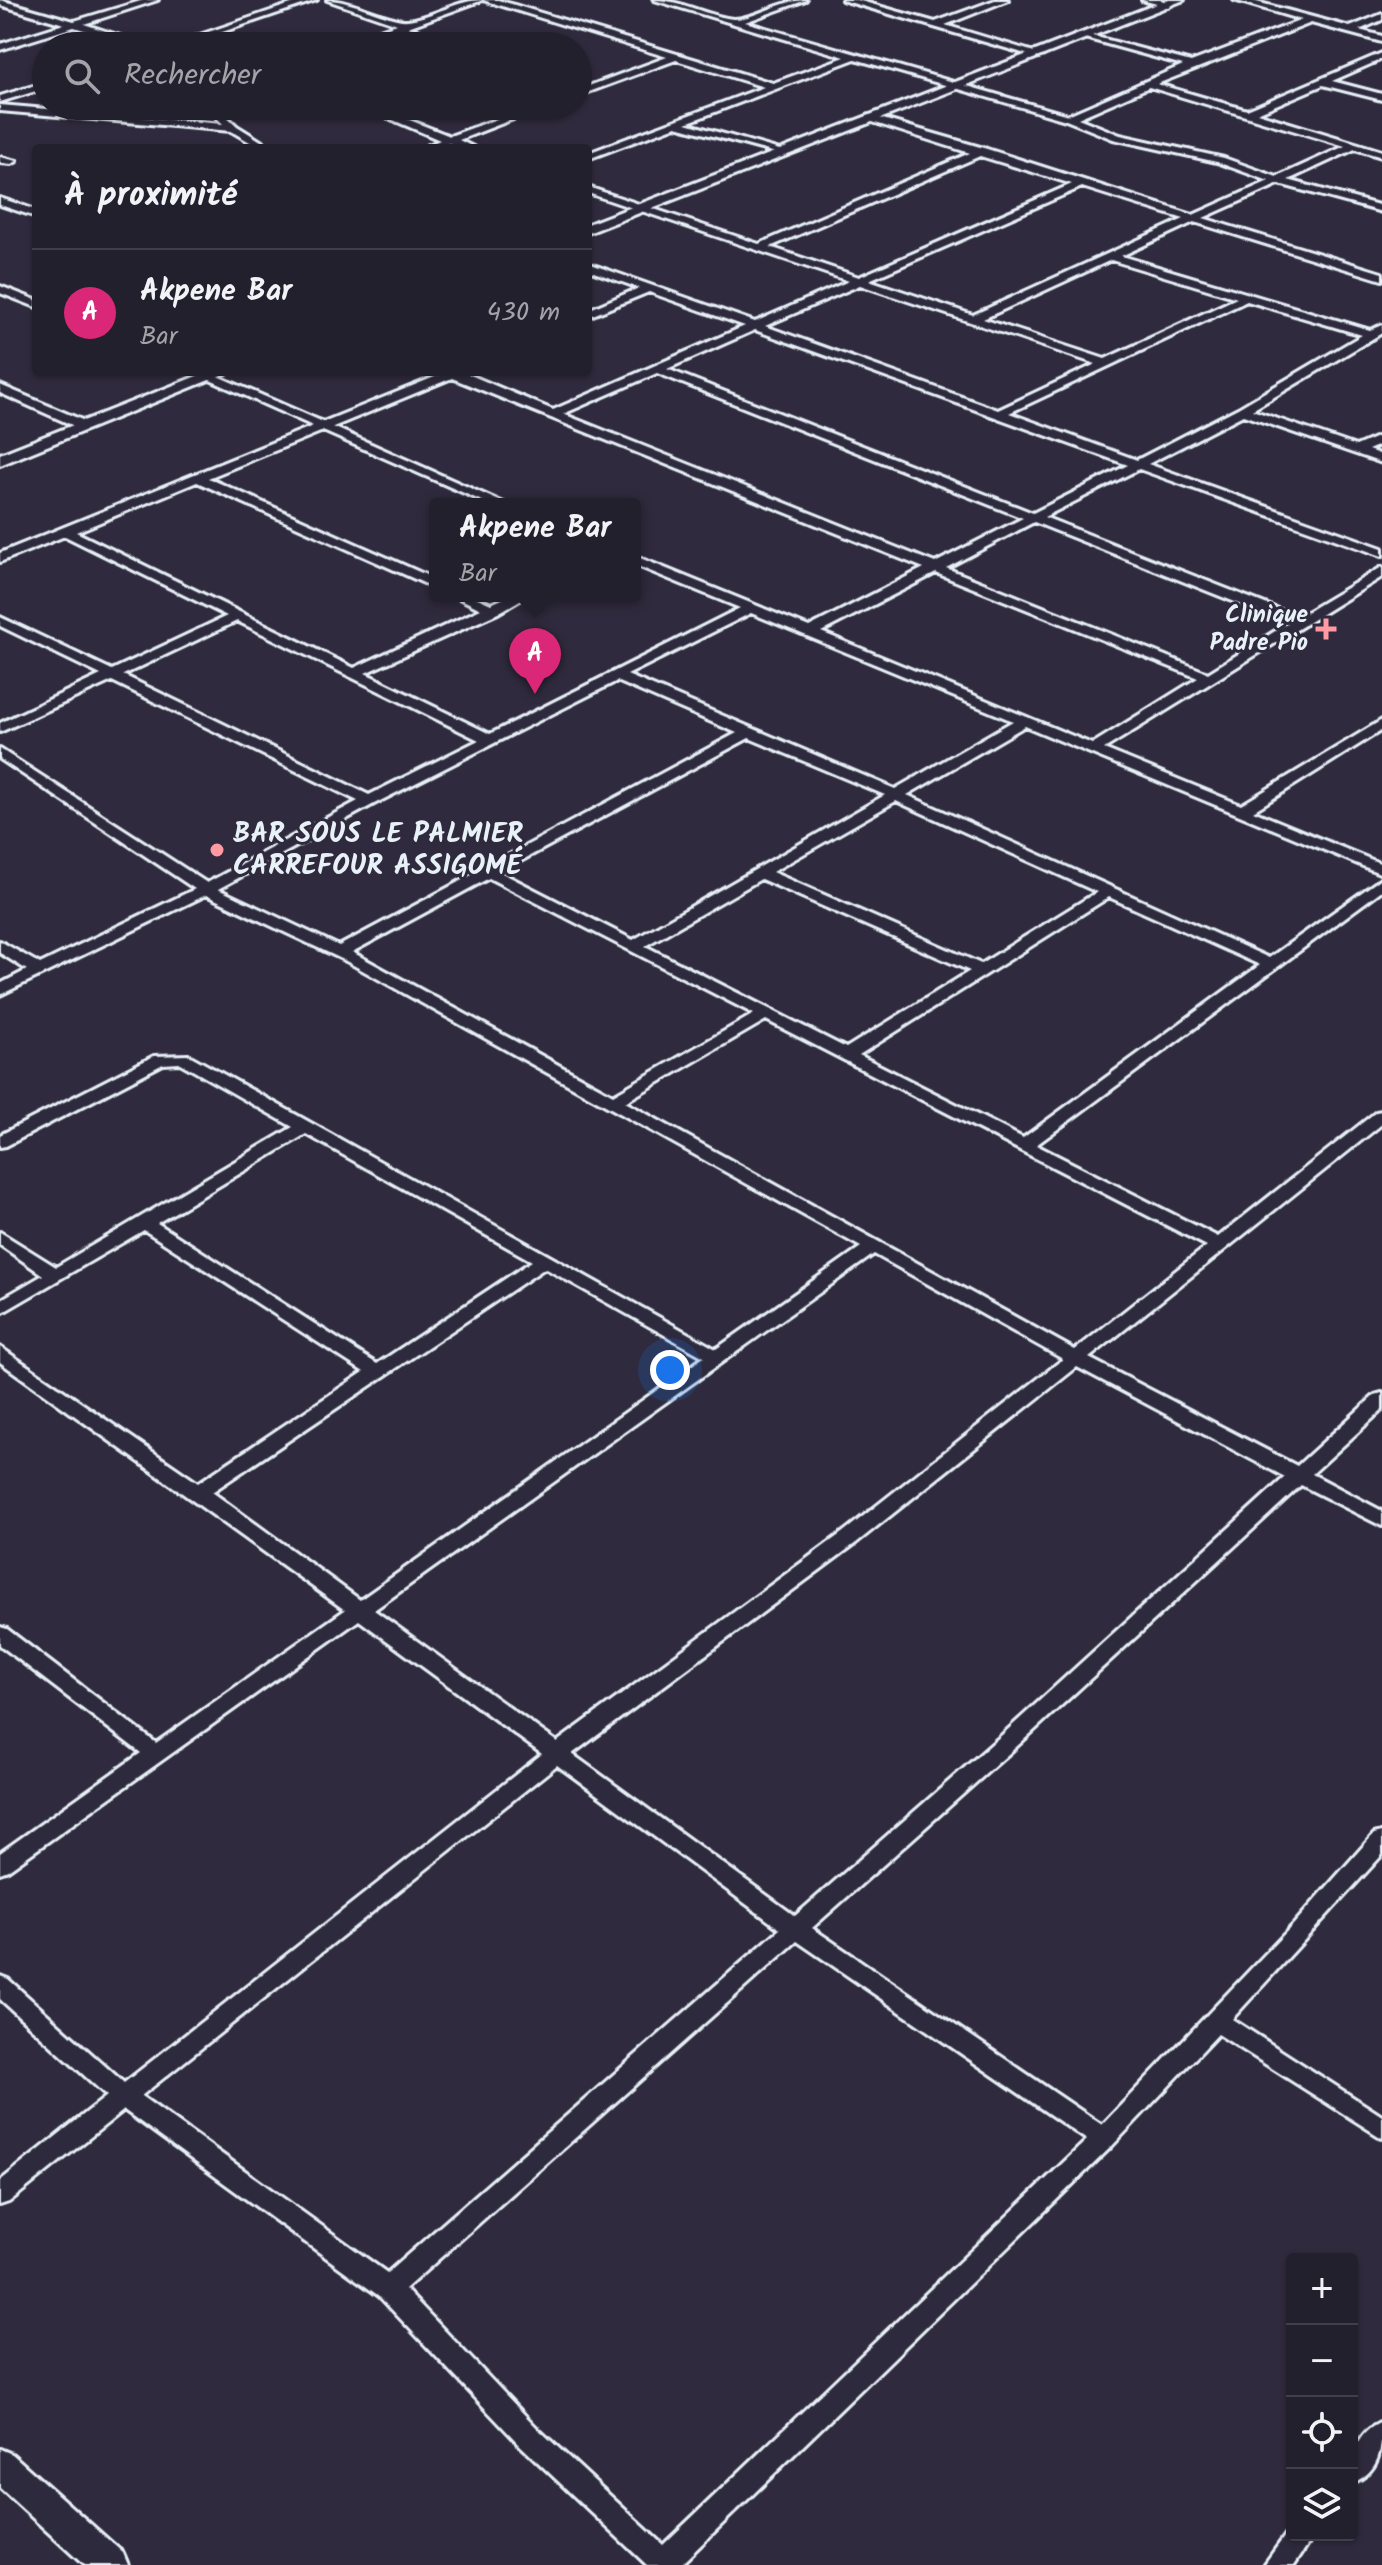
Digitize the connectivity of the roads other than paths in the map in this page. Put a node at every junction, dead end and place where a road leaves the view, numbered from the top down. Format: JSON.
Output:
{"nodes":[{"id":1,"x":153,"y":0,"type":"edge"},
{"id":2,"x":312,"y":0,"type":"edge"},
{"id":3,"x":332,"y":0,"type":"edge"},
{"id":4,"x":478,"y":0,"type":"edge"},
{"id":5,"x":488,"y":0,"type":"edge"},
{"id":6,"x":659,"y":0,"type":"edge"},
{"id":7,"x":801,"y":0,"type":"edge"},
{"id":8,"x":847,"y":0,"type":"edge"},
{"id":9,"x":1003,"y":0,"type":"edge"},
{"id":10,"x":1147,"y":0,"type":"edge"},
{"id":11,"x":1239,"y":0,"type":"edge"},
{"id":12,"x":0,"y":2,"type":"edge"},
{"id":13,"x":1173,"y":2,"type":"edge"},
{"id":14,"x":1382,"y":17,"type":"edge"},
{"id":15,"x":1310,"y":20,"type":"junction"},
{"id":16,"x":739,"y":21,"type":"junction"},
{"id":17,"x":73,"y":23,"type":"junction"},
{"id":18,"x":937,"y":25,"type":"junction"},
{"id":19,"x":404,"y":26,"type":"junction"},
{"id":20,"x":1349,"y":31,"type":"junction"},
{"id":21,"x":46,"y":32,"type":"edge"},
{"id":22,"x":102,"y":32,"type":"edge"},
{"id":23,"x":215,"y":32,"type":"edge"},
{"id":24,"x":384,"y":32,"type":"edge"},
{"id":25,"x":420,"y":32,"type":"edge"},
{"id":26,"x":32,"y":36,"type":"edge"},
{"id":27,"x":1088,"y":36,"type":"junction"},
{"id":28,"x":1382,"y":39,"type":"edge"},
{"id":29,"x":0,"y":47,"type":"edge"},
{"id":30,"x":858,"y":55,"type":"junction"},
{"id":31,"x":1039,"y":55,"type":"junction"},
{"id":32,"x":1382,"y":56,"type":"edge"},
{"id":33,"x":676,"y":57,"type":"junction"},
{"id":34,"x":1192,"y":65,"type":"junction"},
{"id":35,"x":1320,"y":81,"type":"junction"},
{"id":36,"x":1152,"y":85,"type":"junction"},
{"id":37,"x":772,"y":86,"type":"junction"},
{"id":38,"x":592,"y":87,"type":"edge"},
{"id":39,"x":959,"y":87,"type":"junction"},
{"id":40,"x":32,"y":89,"type":"edge"},
{"id":41,"x":1382,"y":97,"type":"edge"},
{"id":42,"x":0,"y":99,"type":"edge"},
{"id":43,"x":0,"y":108,"type":"edge"},
{"id":44,"x":32,"y":111,"type":"edge"},
{"id":45,"x":1249,"y":113,"type":"junction"},
{"id":46,"x":869,"y":118,"type":"junction"},
{"id":47,"x":1069,"y":118,"type":"junction"},
{"id":48,"x":140,"y":120,"type":"edge"},
{"id":49,"x":225,"y":120,"type":"edge"},
{"id":50,"x":400,"y":120,"type":"edge"},
{"id":51,"x":503,"y":120,"type":"edge"},
{"id":52,"x":675,"y":123,"type":"junction"},
{"id":53,"x":233,"y":128,"type":"junction"},
{"id":54,"x":448,"y":140,"type":"junction"},
{"id":55,"x":257,"y":144,"type":"edge"},
{"id":56,"x":438,"y":144,"type":"edge"},
{"id":57,"x":459,"y":144,"type":"edge"},
{"id":58,"x":1353,"y":146,"type":"junction"},
{"id":59,"x":983,"y":151,"type":"junction"},
{"id":60,"x":779,"y":153,"type":"junction"},
{"id":61,"x":592,"y":154,"type":"edge"},
{"id":62,"x":1382,"y":154,"type":"edge"},
{"id":63,"x":1274,"y":179,"type":"junction"},
{"id":64,"x":1083,"y":183,"type":"junction"},
{"id":65,"x":592,"y":191,"type":"edge"},
{"id":66,"x":0,"y":201,"type":"edge"},
{"id":67,"x":639,"y":208,"type":"junction"},
{"id":68,"x":1382,"y":209,"type":"edge"},
{"id":69,"x":32,"y":213,"type":"edge"},
{"id":70,"x":1194,"y":218,"type":"junction"},
{"id":71,"x":592,"y":227,"type":"edge"},
{"id":72,"x":761,"y":247,"type":"junction"},
{"id":73,"x":1113,"y":257,"type":"junction"},
{"id":74,"x":592,"y":267,"type":"edge"},
{"id":75,"x":1382,"y":277,"type":"edge"},
{"id":76,"x":860,"y":280,"type":"junction"},
{"id":77,"x":648,"y":288,"type":"junction"},
{"id":78,"x":0,"y":289,"type":"edge"},
{"id":79,"x":1243,"y":299,"type":"junction"},
{"id":80,"x":32,"y":302,"type":"edge"},
{"id":81,"x":592,"y":312,"type":"edge"},
{"id":82,"x":973,"y":319,"type":"junction"},
{"id":83,"x":756,"y":325,"type":"junction"},
{"id":84,"x":1376,"y":331,"type":"edge"},
{"id":85,"x":1105,"y":363,"type":"junction"},
{"id":86,"x":657,"y":369,"type":"junction"},
{"id":87,"x":205,"y":376,"type":"edge"},
{"id":88,"x":214,"y":376,"type":"edge"},
{"id":89,"x":447,"y":376,"type":"edge"},
{"id":90,"x":461,"y":376,"type":"edge"},
{"id":91,"x":0,"y":389,"type":"edge"},
{"id":92,"x":1242,"y":411,"type":"junction"},
{"id":93,"x":1000,"y":413,"type":"junction"},
{"id":94,"x":554,"y":414,"type":"junction"},
{"id":95,"x":85,"y":426,"type":"junction"},
{"id":96,"x":327,"y":426,"type":"junction"},
{"id":97,"x":1382,"y":439,"type":"edge"},
{"id":98,"x":1358,"y":450,"type":"junction"},
{"id":99,"x":1382,"y":459,"type":"edge"},
{"id":100,"x":0,"y":460,"type":"edge"},
{"id":101,"x":1135,"y":463,"type":"junction"},
{"id":102,"x":200,"y":479,"type":"junction"},
{"id":103,"x":487,"y":498,"type":"edge"},
{"id":104,"x":1033,"y":517,"type":"junction"},
{"id":105,"x":66,"y":532,"type":"junction"},
{"id":106,"x":1382,"y":552,"type":"edge"},
{"id":107,"x":0,"y":558,"type":"edge"},
{"id":108,"x":641,"y":563,"type":"edge"},
{"id":109,"x":931,"y":567,"type":"junction"},
{"id":110,"x":1382,"y":571,"type":"edge"},
{"id":111,"x":429,"y":581,"type":"edge"},
{"id":112,"x":475,"y":602,"type":"edge"},
{"id":113,"x":508,"y":602,"type":"edge"},
{"id":114,"x":750,"y":608,"type":"junction"},
{"id":115,"x":493,"y":610,"type":"junction"},
{"id":116,"x":240,"y":615,"type":"junction"},
{"id":117,"x":0,"y":621,"type":"edge"},
{"id":118,"x":1300,"y":623,"type":"junction"},
{"id":119,"x":810,"y":632,"type":"junction"},
{"id":120,"x":357,"y":672,"type":"junction"},
{"id":121,"x":108,"y":676,"type":"junction"},
{"id":122,"x":617,"y":676,"type":"junction"},
{"id":123,"x":1209,"y":678,"type":"junction"},
{"id":124,"x":1024,"y":721,"type":"junction"},
{"id":125,"x":1382,"y":724,"type":"edge"},
{"id":126,"x":0,"y":728,"type":"edge"},
{"id":127,"x":749,"y":732,"type":"junction"},
{"id":128,"x":1364,"y":736,"type":"junction"},
{"id":129,"x":490,"y":740,"type":"junction"},
{"id":130,"x":1382,"y":742,"type":"edge"},
{"id":131,"x":1095,"y":748,"type":"junction"},
{"id":132,"x":0,"y":753,"type":"edge"},
{"id":133,"x":896,"y":795,"type":"junction"},
{"id":134,"x":369,"y":801,"type":"junction"},
{"id":135,"x":1244,"y":810,"type":"junction"},
{"id":136,"x":1382,"y":869,"type":"edge"},
{"id":137,"x":490,"y":873,"type":"junction"},
{"id":138,"x":761,"y":873,"type":"junction"},
{"id":139,"x":1382,"y":883,"type":"edge"},
{"id":140,"x":206,"y":889,"type":"junction"},
{"id":141,"x":1107,"y":892,"type":"junction"},
{"id":142,"x":0,"y":946,"type":"edge"},
{"id":143,"x":634,"y":946,"type":"junction"},
{"id":144,"x":340,"y":952,"type":"junction"},
{"id":145,"x":1270,"y":964,"type":"junction"},
{"id":146,"x":980,"y":970,"type":"junction"},
{"id":147,"x":39,"y":971,"type":"junction"},
{"id":148,"x":0,"y":990,"type":"edge"},
{"id":149,"x":766,"y":1014,"type":"junction"},
{"id":150,"x":847,"y":1055,"type":"junction"},
{"id":151,"x":611,"y":1103,"type":"junction"},
{"id":152,"x":1382,"y":1116,"type":"edge"},
{"id":153,"x":307,"y":1126,"type":"junction"},
{"id":154,"x":0,"y":1142,"type":"edge"},
{"id":155,"x":1024,"y":1145,"type":"junction"},
{"id":156,"x":147,"y":1224,"type":"junction"},
{"id":157,"x":0,"y":1237,"type":"edge"},
{"id":158,"x":1219,"y":1245,"type":"junction"},
{"id":159,"x":874,"y":1246,"type":"junction"},
{"id":160,"x":544,"y":1261,"type":"junction"},
{"id":161,"x":56,"y":1275,"type":"junction"},
{"id":162,"x":0,"y":1308,"type":"edge"},
{"id":163,"x":0,"y":1353,"type":"edge"},
{"id":164,"x":717,"y":1357,"type":"junction"},
{"id":165,"x":1077,"y":1359,"type":"junction"},
{"id":166,"x":377,"y":1372,"type":"junction"},
{"id":167,"x":1382,"y":1399,"type":"edge"},
{"id":168,"x":1298,"y":1472,"type":"junction"},
{"id":169,"x":198,"y":1492,"type":"junction"},
{"id":170,"x":1382,"y":1519,"type":"edge"},
{"id":171,"x":358,"y":1610,"type":"junction"},
{"id":172,"x":0,"y":1634,"type":"edge"},
{"id":173,"x":155,"y":1753,"type":"junction"},
{"id":174,"x":556,"y":1754,"type":"junction"},
{"id":175,"x":1382,"y":1840,"type":"edge"},
{"id":176,"x":0,"y":1864,"type":"edge"},
{"id":177,"x":797,"y":1929,"type":"junction"},
{"id":178,"x":0,"y":1985,"type":"edge"},
{"id":179,"x":1217,"y":2022,"type":"junction"},
{"id":180,"x":123,"y":2096,"type":"junction"},
{"id":181,"x":1382,"y":2128,"type":"edge"},
{"id":182,"x":1104,"y":2139,"type":"junction"},
{"id":183,"x":0,"y":2195,"type":"edge"},
{"id":184,"x":388,"y":2288,"type":"junction"},
{"id":185,"x":1382,"y":2434,"type":"edge"},
{"id":186,"x":0,"y":2465,"type":"edge"},
{"id":187,"x":1354,"y":2469,"type":"edge"},
{"id":188,"x":1296,"y":2541,"type":"edge"},
{"id":189,"x":664,"y":2564,"type":"edge"},
{"id":190,"x":110,"y":2565,"type":"edge"},
{"id":191,"x":1277,"y":2565,"type":"edge"}],
"edges":[{"from":1,"to":17,"type":"street"},
{"from":2,"to":23,"type":"street"},
{"from":3,"to":19,"type":"street"},
{"from":4,"to":19,"type":"street"},
{"from":5,"to":33,"type":"street"},
{"from":6,"to":16,"type":"street"},
{"from":7,"to":16,"type":"street"},
{"from":8,"to":18,"type":"street"},
{"from":9,"to":18,"type":"street"},
{"from":10,"to":13,"type":"street"},
{"from":11,"to":15,"type":"street"},
{"from":12,"to":17,"type":"street"},
{"from":13,"to":27,"type":"street"},
{"from":14,"to":20,"type":"street"},
{"from":15,"to":20,"type":"street"},
{"from":15,"to":34,"type":"street"},
{"from":16,"to":30,"type":"street"},
{"from":17,"to":21,"type":"street"},
{"from":17,"to":22,"type":"street"},
{"from":18,"to":31,"type":"street"},
{"from":19,"to":24,"type":"street"},
{"from":19,"to":25,"type":"street"},
{"from":20,"to":28,"type":"street"},
{"from":26,"to":29,"type":"street"},
{"from":27,"to":31,"type":"street"},
{"from":27,"to":34,"type":"street"},
{"from":30,"to":37,"type":"street"},
{"from":30,"to":39,"type":"street"},
{"from":31,"to":39,"type":"street"},
{"from":32,"to":35,"type":"street"},
{"from":33,"to":37,"type":"street"},
{"from":33,"to":38,"type":"street"},
{"from":34,"to":36,"type":"street"},
{"from":35,"to":41,"type":"street"},
{"from":35,"to":45,"type":"street"},
{"from":36,"to":45,"type":"street"},
{"from":36,"to":47,"type":"street"},
{"from":37,"to":52,"type":"street"},
{"from":39,"to":46,"type":"street"},
{"from":39,"to":47,"type":"street"},
{"from":40,"to":42,"type":"street"},
{"from":43,"to":44,"type":"street"},
{"from":45,"to":58,"type":"street"},
{"from":46,"to":59,"type":"street"},
{"from":46,"to":60,"type":"street"},
{"from":47,"to":63,"type":"street"},
{"from":48,"to":53,"type":"street"},
{"from":49,"to":53,"type":"street"},
{"from":50,"to":54,"type":"street"},
{"from":51,"to":54,"type":"street"},
{"from":52,"to":60,"type":"street"},
{"from":52,"to":61,"type":"street"},
{"from":53,"to":55,"type":"street"},
{"from":54,"to":56,"type":"street"},
{"from":54,"to":57,"type":"street"},
{"from":58,"to":62,"type":"street"},
{"from":58,"to":63,"type":"street"},
{"from":59,"to":64,"type":"street"},
{"from":59,"to":72,"type":"street"},
{"from":60,"to":67,"type":"street"},
{"from":63,"to":68,"type":"street"},
{"from":63,"to":70,"type":"street"},
{"from":64,"to":70,"type":"street"},
{"from":64,"to":76,"type":"street"},
{"from":65,"to":67,"type":"street"},
{"from":66,"to":69,"type":"street"},
{"from":67,"to":71,"type":"street"},
{"from":67,"to":72,"type":"street"},
{"from":70,"to":73,"type":"street"},
{"from":70,"to":75,"type":"street"},
{"from":72,"to":76,"type":"street"},
{"from":73,"to":79,"type":"street"},
{"from":73,"to":82,"type":"street"},
{"from":74,"to":77,"type":"street"},
{"from":76,"to":82,"type":"street"},
{"from":76,"to":83,"type":"street"},
{"from":77,"to":81,"type":"street"},
{"from":77,"to":83,"type":"street"},
{"from":78,"to":80,"type":"street"},
{"from":79,"to":84,"type":"street"},
{"from":79,"to":85,"type":"street"},
{"from":82,"to":85,"type":"street"},
{"from":83,"to":86,"type":"street"},
{"from":83,"to":93,"type":"street"},
{"from":84,"to":92,"type":"street"},
{"from":85,"to":93,"type":"street"},
{"from":86,"to":94,"type":"street"},
{"from":86,"to":104,"type":"street"},
{"from":87,"to":95,"type":"street"},
{"from":88,"to":96,"type":"street"},
{"from":89,"to":96,"type":"street"},
{"from":90,"to":94,"type":"street"},
{"from":91,"to":95,"type":"street"},
{"from":92,"to":98,"type":"street"},
{"from":92,"to":101,"type":"street"},
{"from":93,"to":101,"type":"street"},
{"from":94,"to":109,"type":"street"},
{"from":95,"to":100,"type":"street"},
{"from":96,"to":102,"type":"street"},
{"from":96,"to":103,"type":"street"},
{"from":97,"to":98,"type":"street"},
{"from":98,"to":99,"type":"street"},
{"from":101,"to":104,"type":"street"},
{"from":101,"to":106,"type":"street"},
{"from":102,"to":105,"type":"street"},
{"from":102,"to":111,"type":"street"},
{"from":104,"to":109,"type":"street"},
{"from":104,"to":118,"type":"street"},
{"from":105,"to":107,"type":"street"},
{"from":105,"to":116,"type":"street"},
{"from":108,"to":114,"type":"street"},
{"from":109,"to":119,"type":"street"},
{"from":109,"to":123,"type":"street"},
{"from":110,"to":118,"type":"street"},
{"from":112,"to":115,"type":"street"},
{"from":113,"to":115,"type":"street"},
{"from":114,"to":119,"type":"street"},
{"from":114,"to":122,"type":"street"},
{"from":115,"to":120,"type":"street"},
{"from":116,"to":120,"type":"street"},
{"from":116,"to":121,"type":"street"},
{"from":117,"to":121,"type":"street"},
{"from":118,"to":123,"type":"street"},
{"from":119,"to":124,"type":"street"},
{"from":120,"to":129,"type":"street"},
{"from":121,"to":126,"type":"street"},
{"from":121,"to":134,"type":"street"},
{"from":122,"to":127,"type":"street"},
{"from":122,"to":129,"type":"street"},
{"from":123,"to":131,"type":"street"},
{"from":124,"to":131,"type":"street"},
{"from":124,"to":133,"type":"street"},
{"from":125,"to":128,"type":"street"},
{"from":127,"to":133,"type":"street"},
{"from":127,"to":137,"type":"street"},
{"from":128,"to":130,"type":"street"},
{"from":128,"to":135,"type":"street"},
{"from":129,"to":134,"type":"street"},
{"from":131,"to":135,"type":"street"},
{"from":132,"to":140,"type":"street"},
{"from":133,"to":138,"type":"street"},
{"from":133,"to":141,"type":"street"},
{"from":134,"to":140,"type":"street"},
{"from":135,"to":136,"type":"street"},
{"from":137,"to":143,"type":"street"},
{"from":137,"to":144,"type":"street"},
{"from":138,"to":143,"type":"street"},
{"from":138,"to":146,"type":"street"},
{"from":139,"to":145,"type":"street"},
{"from":140,"to":144,"type":"street"},
{"from":140,"to":147,"type":"street"},
{"from":141,"to":145,"type":"street"},
{"from":141,"to":146,"type":"street"},
{"from":142,"to":147,"type":"street"},
{"from":143,"to":149,"type":"street"},
{"from":144,"to":151,"type":"street"},
{"from":145,"to":155,"type":"street"},
{"from":146,"to":150,"type":"street"},
{"from":147,"to":148,"type":"street"},
{"from":149,"to":150,"type":"street"},
{"from":149,"to":151,"type":"street"},
{"from":150,"to":155,"type":"street"},
{"from":151,"to":159,"type":"street"},
{"from":152,"to":158,"type":"street"},
{"from":153,"to":154,"type":"street"},
{"from":153,"to":156,"type":"street"},
{"from":153,"to":160,"type":"street"},
{"from":155,"to":158,"type":"street"},
{"from":156,"to":161,"type":"street"},
{"from":156,"to":166,"type":"street"},
{"from":157,"to":161,"type":"street"},
{"from":158,"to":165,"type":"street"},
{"from":159,"to":164,"type":"street"},
{"from":159,"to":165,"type":"street"},
{"from":160,"to":164,"type":"street"},
{"from":160,"to":166,"type":"street"},
{"from":161,"to":162,"type":"street"},
{"from":163,"to":169,"type":"street"},
{"from":164,"to":171,"type":"street"},
{"from":165,"to":168,"type":"street"},
{"from":165,"to":174,"type":"street"},
{"from":166,"to":169,"type":"street"},
{"from":167,"to":168,"type":"street"},
{"from":168,"to":170,"type":"street"},
{"from":168,"to":177,"type":"street"},
{"from":169,"to":171,"type":"street"},
{"from":171,"to":173,"type":"street"},
{"from":171,"to":174,"type":"street"},
{"from":172,"to":173,"type":"street"},
{"from":173,"to":176,"type":"street"},
{"from":174,"to":177,"type":"street"},
{"from":174,"to":180,"type":"street"},
{"from":175,"to":179,"type":"street"},
{"from":177,"to":182,"type":"street"},
{"from":177,"to":184,"type":"street"},
{"from":178,"to":180,"type":"street"},
{"from":179,"to":181,"type":"street"},
{"from":179,"to":182,"type":"street"},
{"from":180,"to":183,"type":"street"},
{"from":180,"to":184,"type":"street"},
{"from":182,"to":189,"type":"street"},
{"from":184,"to":189,"type":"street"},
{"from":185,"to":187,"type":"street"},
{"from":186,"to":190,"type":"street"},
{"from":188,"to":191,"type":"street"}]}
